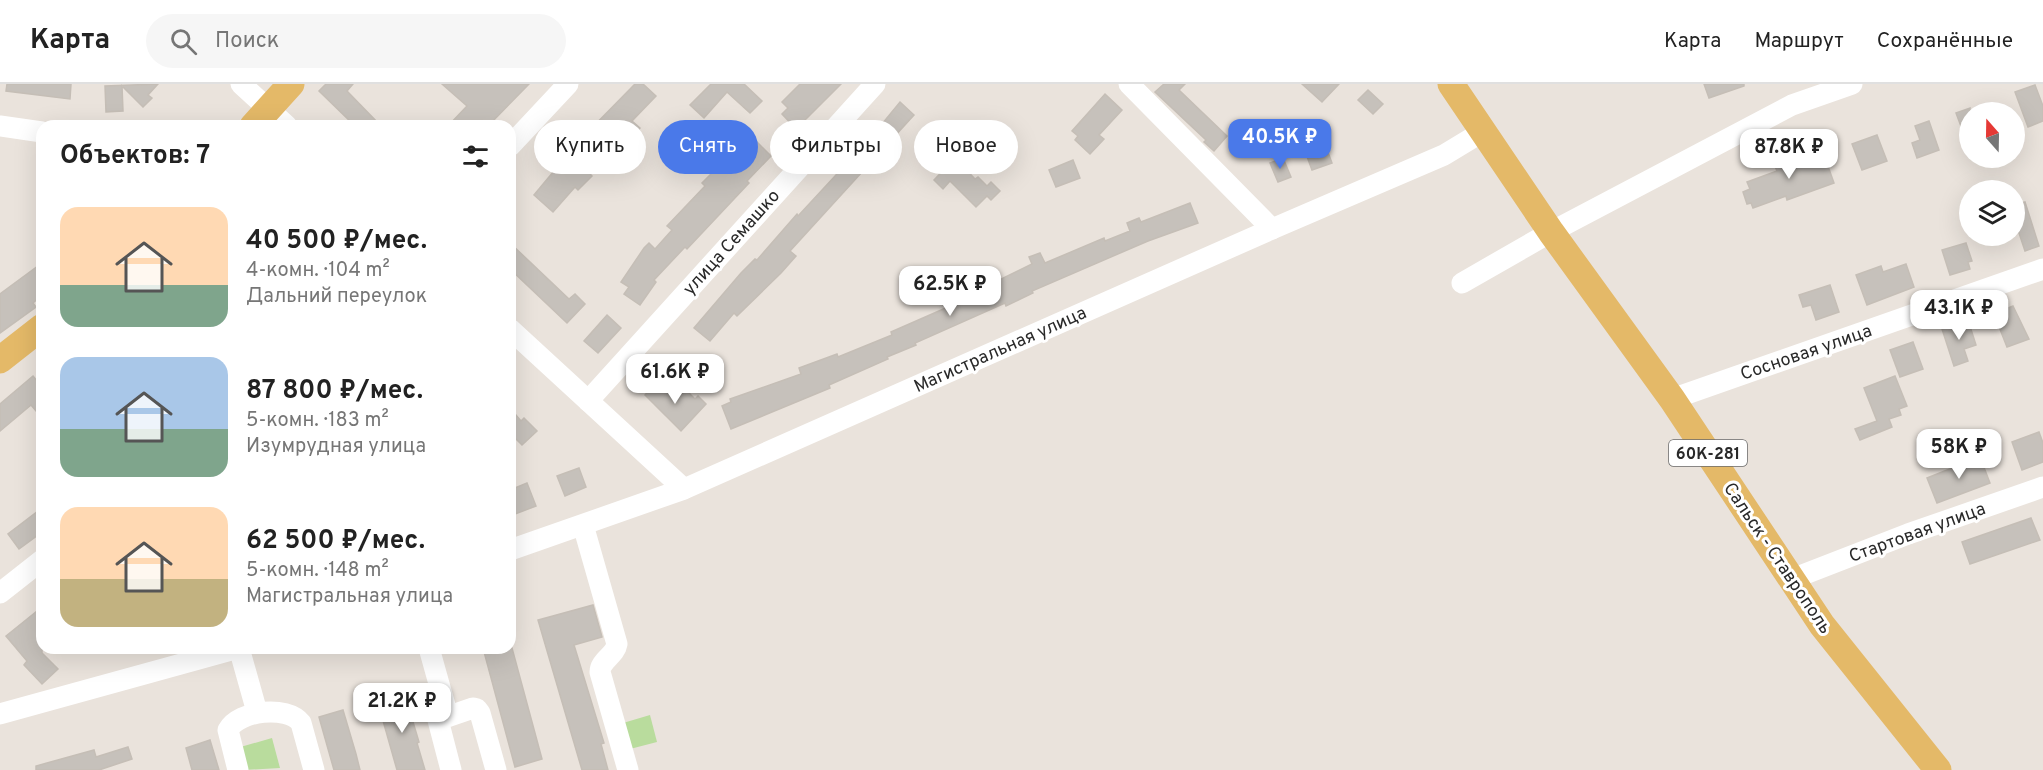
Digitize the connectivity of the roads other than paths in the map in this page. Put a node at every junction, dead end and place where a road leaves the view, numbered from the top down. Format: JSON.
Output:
{"nodes":[{"id":1,"x":242,"y":84,"type":"edge"},
{"id":2,"x":291,"y":84,"type":"edge"},
{"id":3,"x":568,"y":84,"type":"edge"},
{"id":4,"x":875,"y":84,"type":"edge"},
{"id":5,"x":1128,"y":84,"type":"edge"},
{"id":6,"x":1432,"y":84,"type":"edge"},
{"id":7,"x":1451,"y":84,"type":"edge"},
{"id":8,"x":1852,"y":84,"type":"edge"},
{"id":9,"x":270,"y":120,"type":"edge"},
{"id":10,"x":0,"y":126,"type":"edge"},
{"id":11,"x":36,"y":131,"type":"edge"},
{"id":12,"x":1482,"y":132,"type":"junction"},
{"id":13,"x":516,"y":140,"type":"edge"},
{"id":14,"x":1272,"y":228,"type":"junction"},
{"id":15,"x":1551,"y":232,"type":"junction"},
{"id":16,"x":2043,"y":269,"type":"edge"},
{"id":17,"x":1462,"y":283,"type":"dead end"},
{"id":18,"x":36,"y":332,"type":"edge"},
{"id":19,"x":516,"y":335,"type":"edge"},
{"id":20,"x":0,"y":360,"type":"edge"},
{"id":21,"x":1672,"y":399,"type":"junction"},
{"id":22,"x":588,"y":401,"type":"junction"},
{"id":23,"x":2043,"y":487,"type":"edge"},
{"id":24,"x":684,"y":489,"type":"junction"},
{"id":25,"x":583,"y":525,"type":"junction"},
{"id":26,"x":516,"y":548,"type":"edge"},
{"id":27,"x":36,"y":565,"type":"edge"},
{"id":28,"x":1792,"y":579,"type":"junction"},
{"id":29,"x":0,"y":593,"type":"edge"},
{"id":30,"x":217,"y":654,"type":"edge"},
{"id":31,"x":241,"y":654,"type":"edge"},
{"id":32,"x":431,"y":654,"type":"edge"},
{"id":33,"x":257,"y":712,"type":"junction"},
{"id":34,"x":0,"y":714,"type":"edge"},
{"id":35,"x":448,"y":716,"type":"junction"},
{"id":36,"x":238,"y":770,"type":"edge"},
{"id":37,"x":314,"y":770,"type":"edge"},
{"id":38,"x":451,"y":770,"type":"edge"},
{"id":39,"x":496,"y":770,"type":"edge"},
{"id":40,"x":628,"y":770,"type":"edge"},
{"id":41,"x":1938,"y":770,"type":"edge"}],
"edges":[{"from":1,"to":9,"type":"street"},
{"from":2,"to":9,"type":"main road"},
{"from":3,"to":13,"type":"street"},
{"from":4,"to":22,"type":"street","name":"улица Семашко"},
{"from":5,"to":14,"type":"street"},
{"from":6,"to":12,"type":"main road"},
{"from":7,"to":12,"type":"main road"},
{"from":8,"to":15,"type":"street"},
{"from":10,"to":11,"type":"street"},
{"from":12,"to":14,"type":"street","name":"Магистральная улица"},
{"from":12,"to":15,"type":"main road","name":"Сальск - Ставрополь","number":"60К-281"},
{"from":14,"to":24,"type":"street","name":"Магистральная улица"},
{"from":15,"to":17,"type":"street"},
{"from":15,"to":21,"type":"main road","name":"Сальск - Ставрополь","number":"60К-281"},
{"from":16,"to":21,"type":"street","name":"Сосновая улица"},
{"from":18,"to":20,"type":"main road"},
{"from":19,"to":22,"type":"street"},
{"from":21,"to":28,"type":"main road","name":"Сальск - Ставрополь","number":"60К-281"},
{"from":22,"to":24,"type":"street"},
{"from":23,"to":28,"type":"street","name":"Стартовая улица"},
{"from":24,"to":25,"type":"street","name":"Магистральная улица"},
{"from":25,"to":26,"type":"street","name":"Магистральная улица"},
{"from":25,"to":40,"type":"street"},
{"from":27,"to":29,"type":"street"},
{"from":28,"to":41,"type":"main road","name":"Сальск - Ставрополь","number":"60К-281"},
{"from":30,"to":34,"type":"street"},
{"from":31,"to":33,"type":"street"},
{"from":32,"to":35,"type":"street"},
{"from":33,"to":36,"type":"street"},
{"from":33,"to":37,"type":"street"},
{"from":35,"to":38,"type":"street"},
{"from":35,"to":39,"type":"street"}]}
